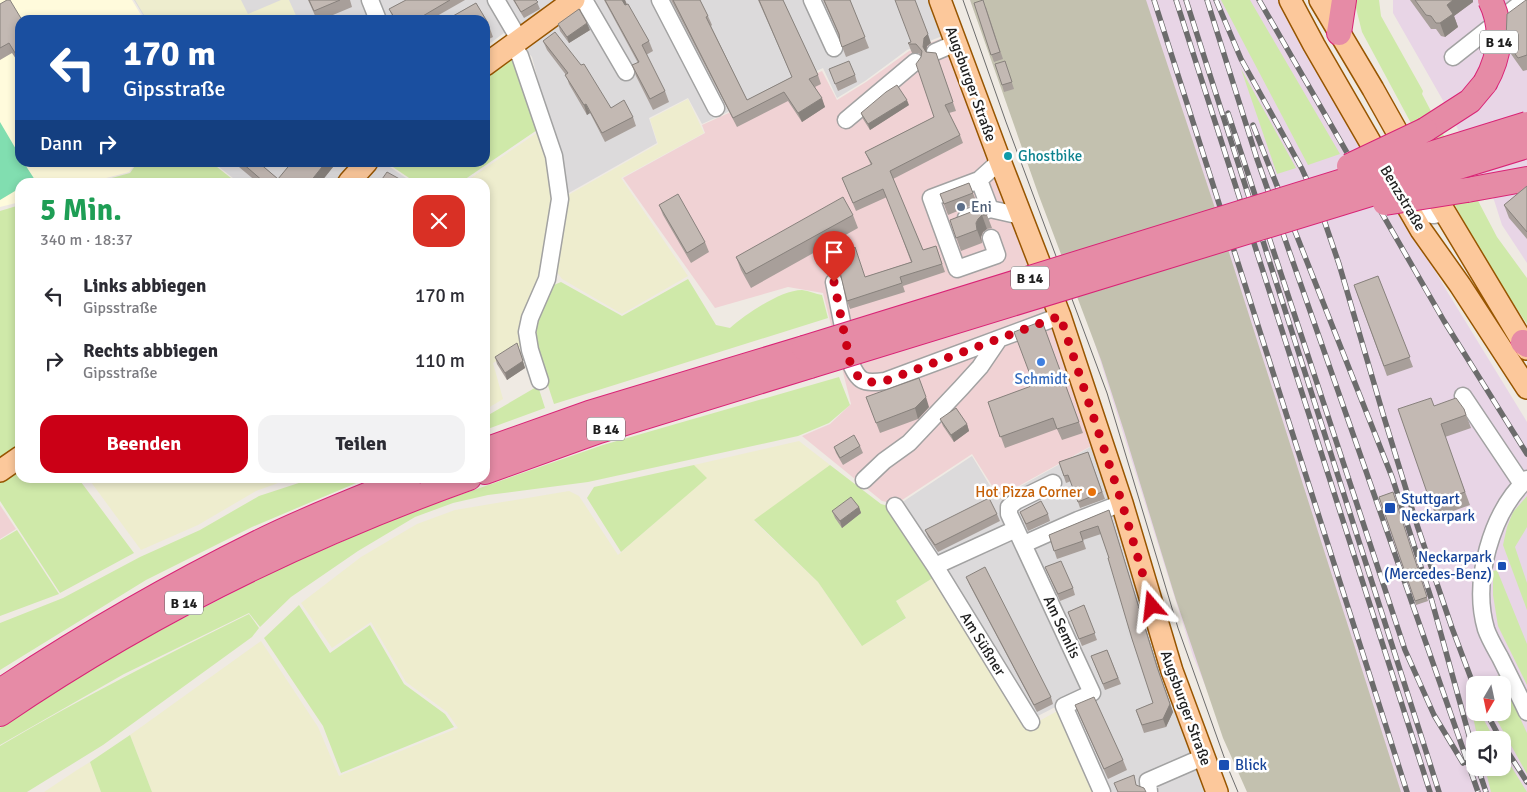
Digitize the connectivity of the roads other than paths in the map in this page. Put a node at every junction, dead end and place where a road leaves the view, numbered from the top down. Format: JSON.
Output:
{"nodes":[{"id":1,"x":370,"y":0,"type":"edge"},
{"id":2,"x":496,"y":0,"type":"edge"},
{"id":3,"x":574,"y":0,"type":"edge"},
{"id":4,"x":584,"y":0,"type":"edge"},
{"id":5,"x":660,"y":0,"type":"edge"},
{"id":6,"x":812,"y":0,"type":"edge"},
{"id":7,"x":940,"y":0,"type":"edge"},
{"id":8,"x":1290,"y":0,"type":"edge"},
{"id":9,"x":1320,"y":0,"type":"edge"},
{"id":10,"x":1344,"y":0,"type":"edge"},
{"id":11,"x":1490,"y":0,"type":"edge"},
{"id":12,"x":1525,"y":0,"type":"edge"},
{"id":13,"x":376,"y":15,"type":"edge"},
{"id":14,"x":1339,"y":34,"type":"junction"},
{"id":15,"x":515,"y":41,"type":"junction"},
{"id":16,"x":956,"y":43,"type":"junction"},
{"id":17,"x":1314,"y":45,"type":"junction"},
{"id":18,"x":834,"y":48,"type":"dead end"},
{"id":19,"x":935,"y":52,"type":"edge"},
{"id":20,"x":1453,"y":57,"type":"dead end"},
{"id":21,"x":490,"y":61,"type":"edge"},
{"id":22,"x":915,"y":62,"type":"edge"},
{"id":23,"x":626,"y":72,"type":"dead end"},
{"id":24,"x":716,"y":108,"type":"dead end"},
{"id":25,"x":846,"y":120,"type":"dead end"},
{"id":26,"x":1527,"y":124,"type":"edge"},
{"id":27,"x":1527,"y":136,"type":"edge"},
{"id":28,"x":1400,"y":138,"type":"junction"},
{"id":29,"x":1527,"y":146,"type":"edge"},
{"id":30,"x":1454,"y":159,"type":"junction"},
{"id":31,"x":1000,"y":161,"type":"junction"},
{"id":32,"x":362,"y":167,"type":"edge"},
{"id":33,"x":353,"y":178,"type":"edge"},
{"id":34,"x":1527,"y":179,"type":"edge"},
{"id":35,"x":979,"y":180,"type":"junction"},
{"id":36,"x":1402,"y":198,"type":"junction"},
{"id":37,"x":1441,"y":207,"type":"junction"},
{"id":38,"x":1256,"y":208,"type":"junction"},
{"id":39,"x":985,"y":214,"type":"junction"},
{"id":40,"x":1021,"y":216,"type":"junction"},
{"id":41,"x":1297,"y":217,"type":"junction"},
{"id":42,"x":941,"y":228,"type":"junction"},
{"id":43,"x":991,"y":238,"type":"dead end"},
{"id":44,"x":834,"y":282,"type":"dead end"},
{"id":45,"x":1060,"y":316,"type":"junction"},
{"id":46,"x":999,"y":339,"type":"junction"},
{"id":47,"x":1526,"y":346,"type":"edge"},
{"id":48,"x":807,"y":357,"type":"junction"},
{"id":49,"x":540,"y":380,"type":"dead end"},
{"id":50,"x":1527,"y":388,"type":"edge"},
{"id":51,"x":1463,"y":396,"type":"dead end"},
{"id":52,"x":490,"y":448,"type":"edge"},
{"id":53,"x":15,"y":461,"type":"edge"},
{"id":54,"x":490,"y":470,"type":"edge"},
{"id":55,"x":0,"y":471,"type":"edge"},
{"id":56,"x":864,"y":480,"type":"dead end"},
{"id":57,"x":1524,"y":482,"type":"edge"},
{"id":58,"x":397,"y":483,"type":"edge"},
{"id":59,"x":455,"y":483,"type":"edge"},
{"id":60,"x":1053,"y":483,"type":"dead end"},
{"id":61,"x":1122,"y":503,"type":"junction"},
{"id":62,"x":895,"y":506,"type":"dead end"},
{"id":63,"x":1016,"y":529,"type":"junction"},
{"id":64,"x":1024,"y":544,"type":"junction"},
{"id":65,"x":935,"y":566,"type":"junction"},
{"id":66,"x":0,"y":691,"type":"edge"},
{"id":67,"x":1527,"y":712,"type":"edge"},
{"id":68,"x":0,"y":714,"type":"edge"},
{"id":69,"x":1031,"y":722,"type":"dead end"},
{"id":70,"x":1203,"y":758,"type":"junction"},
{"id":71,"x":1102,"y":792,"type":"edge"},
{"id":72,"x":1149,"y":792,"type":"edge"},
{"id":73,"x":1217,"y":792,"type":"edge"}],
"edges":[{"from":1,"to":13,"type":"street"},
{"from":2,"to":15,"type":"street"},
{"from":3,"to":15,"type":"main road"},
{"from":4,"to":23,"type":"street"},
{"from":5,"to":24,"type":"street"},
{"from":6,"to":18,"type":"street"},
{"from":7,"to":16,"type":"main road","name":"Augsburger Straße"},
{"from":8,"to":17,"type":"main road","name":"Benzstraße"},
{"from":9,"to":14,"type":"main road","name":"Benzstraße"},
{"from":10,"to":14,"type":"highway"},
{"from":11,"to":38,"type":"highway","number":"B 14","bridge":true},
{"from":12,"to":20,"type":"street"},
{"from":14,"to":17,"type":"main road"},
{"from":14,"to":28,"type":"main road","name":"Benzstraße"},
{"from":15,"to":21,"type":"main road"},
{"from":15,"to":49,"type":"street"},
{"from":16,"to":19,"type":"street"},
{"from":16,"to":31,"type":"main road","name":"Augsburger Straße"},
{"from":17,"to":36,"type":"main road","name":"Benzstraße"},
{"from":22,"to":25,"type":"street"},
{"from":26,"to":38,"type":"highway","number":"B 14","bridge":true},
{"from":27,"to":30,"type":"street"},
{"from":28,"to":30,"type":"street"},
{"from":28,"to":37,"type":"main road","name":"Benzstraße"},
{"from":29,"to":41,"type":"highway","number":"B 14","bridge":true},
{"from":30,"to":37,"type":"street"},
{"from":31,"to":35,"type":"street"},
{"from":31,"to":40,"type":"main road","name":"Augsburger Straße"},
{"from":32,"to":33,"type":"main road"},
{"from":34,"to":41,"type":"highway","number":"B 14","bridge":true},
{"from":35,"to":39,"type":"street"},
{"from":35,"to":42,"type":"street"},
{"from":36,"to":37,"type":"street"},
{"from":36,"to":50,"type":"main road","name":"Benzstraße"},
{"from":37,"to":47,"type":"main road","name":"Benzstraße"},
{"from":38,"to":48,"type":"highway","number":"B 14","bridge":true},
{"from":39,"to":40,"type":"street"},
{"from":39,"to":42,"type":"street"},
{"from":40,"to":45,"type":"main road","name":"Augsburger Straße"},
{"from":41,"to":48,"type":"highway","number":"B 14","bridge":true},
{"from":42,"to":43,"type":"street"},
{"from":44,"to":46,"type":"street"},
{"from":45,"to":46,"type":"street"},
{"from":45,"to":61,"type":"main road","name":"Augsburger Straße"},
{"from":46,"to":56,"type":"street"},
{"from":48,"to":52,"type":"highway","number":"B 14"},
{"from":48,"to":54,"type":"highway","number":"B 14"},
{"from":51,"to":57,"type":"street"},
{"from":53,"to":55,"type":"main road"},
{"from":57,"to":67,"type":"street"},
{"from":58,"to":66,"type":"highway","number":"B 14"},
{"from":59,"to":68,"type":"highway","number":"B 14"},
{"from":60,"to":63,"type":"street"},
{"from":61,"to":64,"type":"street"},
{"from":61,"to":70,"type":"main road","name":"Augsburger Straße"},
{"from":62,"to":65,"type":"street","name":"Am Süßner"},
{"from":63,"to":64,"type":"street"},
{"from":63,"to":65,"type":"street"},
{"from":64,"to":71,"type":"street","name":"Am Semlis"},
{"from":65,"to":69,"type":"street","name":"Am Süßner"},
{"from":70,"to":72,"type":"street"},
{"from":70,"to":73,"type":"main road","name":"Augsburger Straße"}]}
